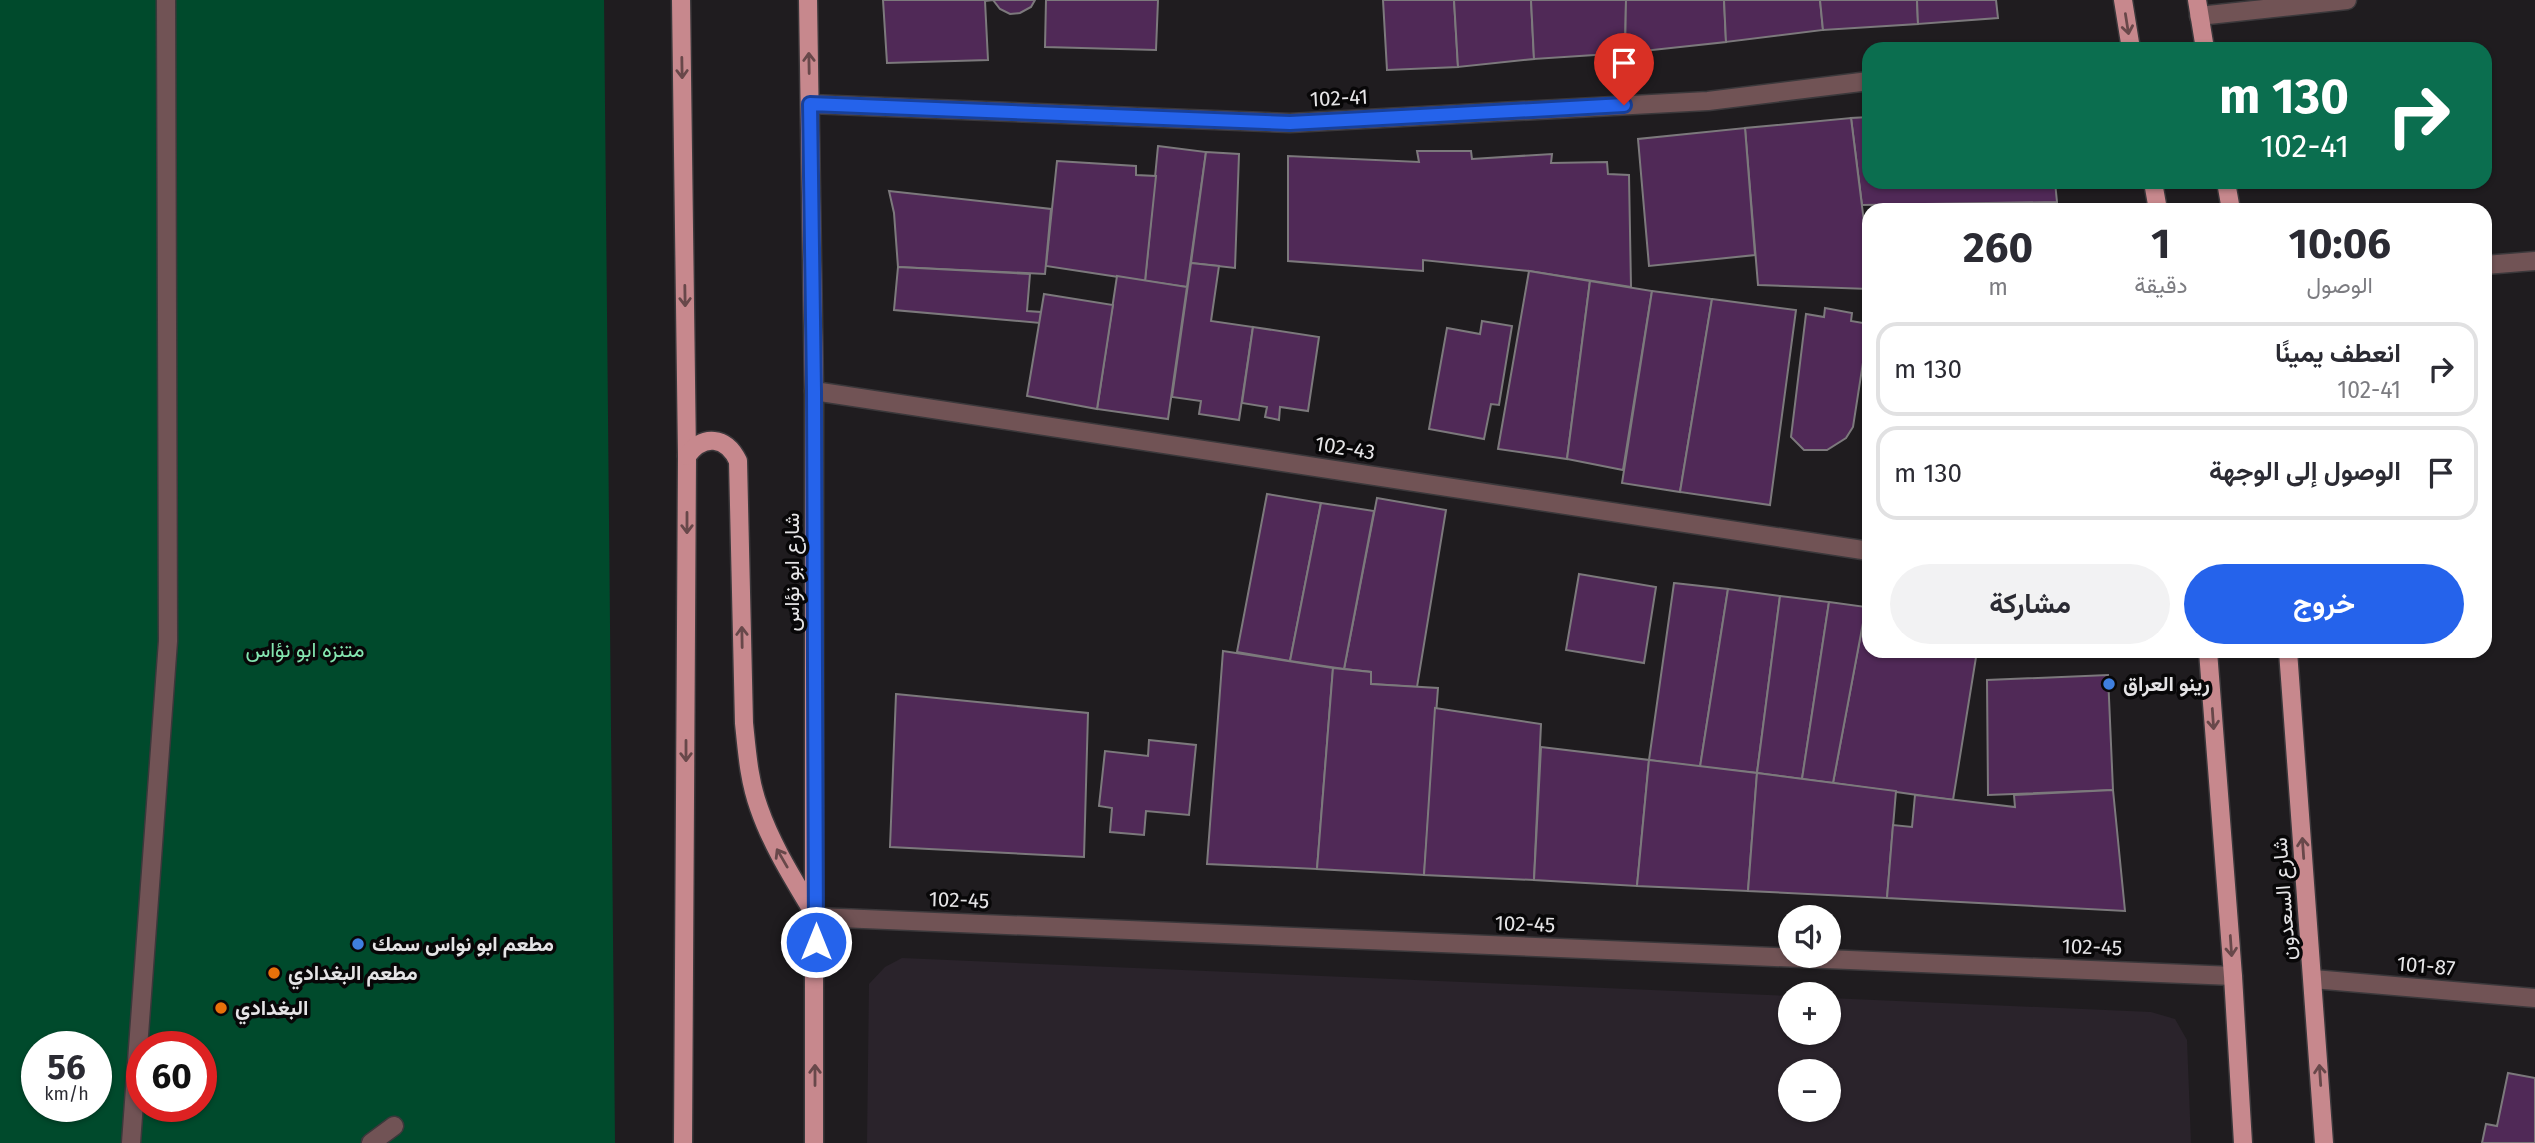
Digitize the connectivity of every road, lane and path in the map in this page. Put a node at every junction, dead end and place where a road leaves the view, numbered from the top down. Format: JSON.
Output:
{"nodes":[{"id":1,"x":166,"y":0,"type":"edge"},
{"id":2,"x":681,"y":0,"type":"edge"},
{"id":3,"x":808,"y":0,"type":"edge"},
{"id":4,"x":2123,"y":0,"type":"edge"},
{"id":5,"x":2347,"y":0,"type":"edge"},
{"id":6,"x":2198,"y":8,"type":"edge"},
{"id":7,"x":2130,"y":42,"type":"edge"},
{"id":8,"x":2204,"y":42,"type":"edge"},
{"id":9,"x":1862,"y":82,"type":"edge"},
{"id":10,"x":810,"y":104,"type":"junction"},
{"id":11,"x":2535,"y":261,"type":"edge"},
{"id":12,"x":2492,"y":264,"type":"edge"},
{"id":13,"x":814,"y":391,"type":"junction"},
{"id":14,"x":687,"y":456,"type":"junction"},
{"id":15,"x":1862,"y":550,"type":"edge"},
{"id":16,"x":2209,"y":658,"type":"edge"},
{"id":17,"x":2289,"y":658,"type":"edge"},
{"id":18,"x":816,"y":917,"type":"junction"},
{"id":19,"x":2233,"y":976,"type":"junction"},
{"id":20,"x":2313,"y":979,"type":"junction"},
{"id":21,"x":2535,"y":998,"type":"edge"},
{"id":22,"x":394,"y":1126,"type":"dead end"},
{"id":23,"x":131,"y":1143,"type":"edge"},
{"id":24,"x":371,"y":1143,"type":"edge"},
{"id":25,"x":683,"y":1143,"type":"edge"},
{"id":26,"x":814,"y":1143,"type":"edge"},
{"id":27,"x":2243,"y":1143,"type":"edge"},
{"id":28,"x":2324,"y":1143,"type":"edge"}],
"edges":[{"from":1,"to":23,"type":"street"},
{"from":2,"to":14,"type":"main road","one_way":true},
{"from":10,"to":3,"type":"main road","name":"شارع ابو نؤاس","one_way":true},
{"from":4,"to":7,"type":"main road","one_way":true},
{"from":5,"to":6,"type":"street"},
{"from":6,"to":8,"type":"main road"},
{"from":9,"to":10,"type":"street","name":"102-41"},
{"from":10,"to":13,"type":"main road","name":"شارع ابو نؤاس"},
{"from":11,"to":12,"type":"street"},
{"from":13,"to":15,"type":"street","name":"102-43"},
{"from":13,"to":18,"type":"main road","name":"شارع ابو نؤاس"},
{"from":18,"to":14,"type":"main road","one_way":true},
{"from":14,"to":25,"type":"main road","one_way":true},
{"from":16,"to":19,"type":"main road","one_way":true},
{"from":20,"to":17,"type":"main road","name":"شارع السعدون","one_way":true},
{"from":18,"to":19,"type":"street","name":"102-45"},
{"from":26,"to":18,"type":"main road","name":"شارع ابو نؤاس","one_way":true},
{"from":19,"to":27,"type":"main road"},
{"from":20,"to":21,"type":"street","name":"101-87"},
{"from":28,"to":20,"type":"main road","name":"شارع السعدون","one_way":true},
{"from":22,"to":24,"type":"street"}]}
